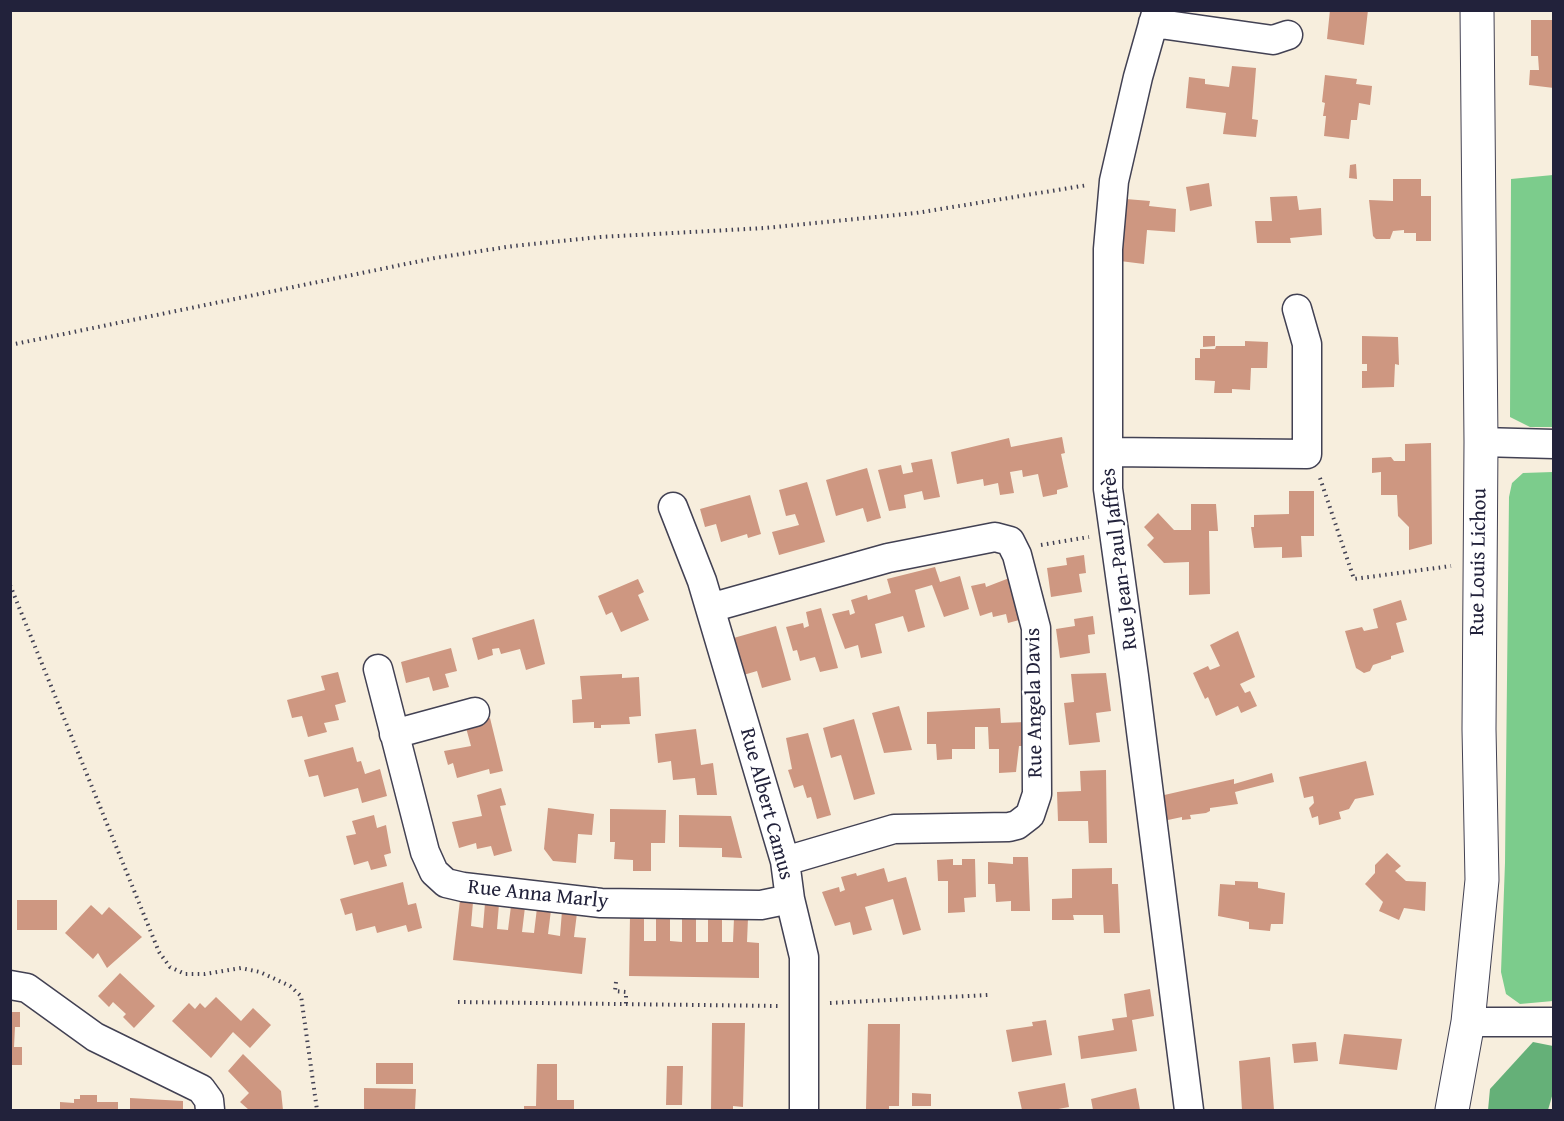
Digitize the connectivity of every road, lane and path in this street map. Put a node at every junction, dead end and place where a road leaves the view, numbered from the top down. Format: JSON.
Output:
{"nodes":[{"id":1,"x":1477,"y":10,"type":"edge"},
{"id":2,"x":1155,"y":17,"type":"edge"},
{"id":3,"x":1288,"y":35,"type":"dead end"},
{"id":4,"x":1114,"y":181,"type":"junction"},
{"id":5,"x":1297,"y":309,"type":"dead end"},
{"id":6,"x":10,"y":345,"type":"edge"},
{"id":7,"x":1481,"y":442,"type":"junction"},
{"id":8,"x":1554,"y":444,"type":"edge"},
{"id":9,"x":1108,"y":452,"type":"junction"},
{"id":10,"x":1307,"y":454,"type":"junction"},
{"id":11,"x":673,"y":507,"type":"dead end"},
{"id":12,"x":1114,"y":533,"type":"junction"},
{"id":13,"x":1014,"y":549,"type":"junction"},
{"id":14,"x":1479,"y":562,"type":"junction"},
{"id":15,"x":10,"y":585,"type":"edge"},
{"id":16,"x":710,"y":608,"type":"junction"},
{"id":17,"x":378,"y":669,"type":"dead end"},
{"id":18,"x":475,"y":712,"type":"dead end"},
{"id":19,"x":394,"y":734,"type":"junction"},
{"id":20,"x":785,"y":861,"type":"junction"},
{"id":21,"x":790,"y":899,"type":"junction"},
{"id":22,"x":616,"y":982,"type":"dead end"},
{"id":23,"x":10,"y":985,"type":"edge"},
{"id":24,"x":988,"y":995,"type":"dead end"},
{"id":25,"x":458,"y":1002,"type":"dead end"},
{"id":26,"x":626,"y":1005,"type":"junction"},
{"id":27,"x":806,"y":1007,"type":"junction"},
{"id":28,"x":1468,"y":1022,"type":"junction"},
{"id":29,"x":1554,"y":1022,"type":"edge"},
{"id":30,"x":210,"y":1110,"type":"edge"},
{"id":31,"x":317,"y":1110,"type":"edge"},
{"id":32,"x":804,"y":1110,"type":"edge"},
{"id":33,"x":1189,"y":1110,"type":"edge"},
{"id":34,"x":1452,"y":1110,"type":"edge"}],
"edges":[{"from":1,"to":7,"type":"main road","name":"Rue Louis Lichou"},
{"from":2,"to":3,"type":"street"},
{"from":2,"to":4,"type":"street","name":"Rue Jean-Paul Jaffrès"},
{"from":4,"to":6,"type":"path"},
{"from":4,"to":9,"type":"street","name":"Rue Jean-Paul Jaffrès"},
{"from":5,"to":10,"type":"street"},
{"from":7,"to":8,"type":"street"},
{"from":7,"to":14,"type":"main road","name":"Rue Louis Lichou"},
{"from":9,"to":10,"type":"street"},
{"from":9,"to":12,"type":"street","name":"Rue Jean-Paul Jaffrès"},
{"from":10,"to":14,"type":"path"},
{"from":11,"to":16,"type":"street","name":"Rue Albert Camus"},
{"from":12,"to":13,"type":"path"},
{"from":12,"to":33,"type":"street","name":"Rue Jean-Paul Jaffrès"},
{"from":13,"to":16,"type":"street"},
{"from":13,"to":20,"type":"street","name":"Rue Angela Davis"},
{"from":14,"to":28,"type":"main road","name":"Rue Louis Lichou"},
{"from":15,"to":31,"type":"path"},
{"from":16,"to":20,"type":"street","name":"Rue Albert Camus"},
{"from":17,"to":19,"type":"street","name":"Rue Anna Marly"},
{"from":18,"to":19,"type":"street"},
{"from":19,"to":21,"type":"street","name":"Rue Anna Marly"},
{"from":20,"to":21,"type":"street","name":"Rue Albert Camus"},
{"from":21,"to":27,"type":"street","name":"Rue Albert Camus"},
{"from":22,"to":26,"type":"path"},
{"from":23,"to":30,"type":"street"},
{"from":24,"to":27,"type":"path"},
{"from":25,"to":26,"type":"path"},
{"from":26,"to":27,"type":"path"},
{"from":27,"to":32,"type":"street","name":"Rue Albert Camus"},
{"from":28,"to":29,"type":"street"},
{"from":28,"to":34,"type":"main road","name":"Rue Louis Lichou"}]}
